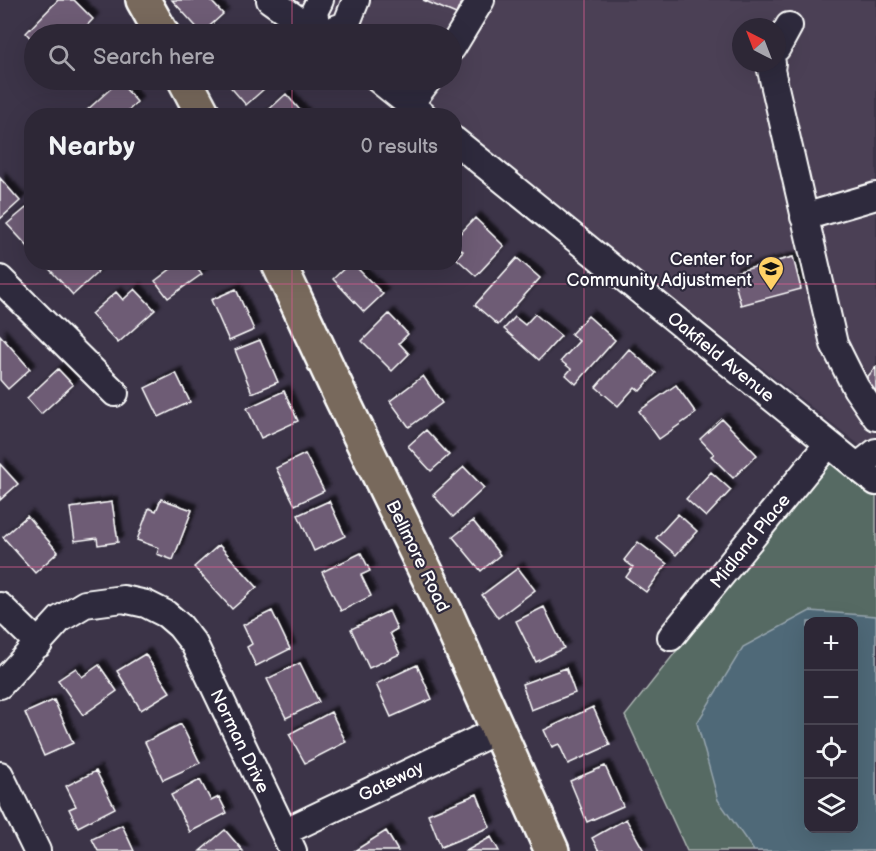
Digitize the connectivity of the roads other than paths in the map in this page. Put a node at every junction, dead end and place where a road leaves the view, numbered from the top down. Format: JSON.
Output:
{"nodes":[{"id":1,"x":142,"y":0,"type":"edge"},
{"id":2,"x":270,"y":0,"type":"edge"},
{"id":3,"x":320,"y":0,"type":"edge"},
{"id":4,"x":356,"y":0,"type":"edge"},
{"id":5,"x":481,"y":0,"type":"edge"},
{"id":6,"x":156,"y":24,"type":"edge"},
{"id":7,"x":305,"y":24,"type":"edge"},
{"id":8,"x":317,"y":24,"type":"edge"},
{"id":9,"x":346,"y":24,"type":"edge"},
{"id":10,"x":462,"y":31,"type":"edge"},
{"id":11,"x":771,"y":72,"type":"edge"},
{"id":12,"x":190,"y":90,"type":"edge"},
{"id":13,"x":392,"y":90,"type":"edge"},
{"id":14,"x":424,"y":90,"type":"edge"},
{"id":15,"x":200,"y":108,"type":"edge"},
{"id":16,"x":414,"y":108,"type":"edge"},
{"id":17,"x":418,"y":108,"type":"edge"},
{"id":18,"x":462,"y":147,"type":"edge"},
{"id":19,"x":876,"y":196,"type":"edge"},
{"id":20,"x":804,"y":217,"type":"junction"},
{"id":21,"x":282,"y":270,"type":"edge"},
{"id":22,"x":0,"y":279,"type":"edge"},
{"id":23,"x":115,"y":393,"type":"dead end"},
{"id":24,"x":876,"y":417,"type":"edge"},
{"id":25,"x":828,"y":444,"type":"junction"},
{"id":26,"x":870,"y":467,"type":"edge"},
{"id":27,"x":0,"y":606,"type":"edge"},
{"id":28,"x":671,"y":637,"type":"dead end"},
{"id":29,"x":39,"y":644,"type":"junction"},
{"id":30,"x":0,"y":685,"type":"edge"},
{"id":31,"x":498,"y":730,"type":"junction"},
{"id":32,"x":0,"y":775,"type":"edge"},
{"id":33,"x":289,"y":842,"type":"edge"},
{"id":34,"x":36,"y":851,"type":"edge"},
{"id":35,"x":552,"y":851,"type":"edge"}],
"edges":[{"from":1,"to":6,"type":"main road"},
{"from":2,"to":7,"type":"street"},
{"from":3,"to":8,"type":"street"},
{"from":4,"to":9,"type":"street"},
{"from":5,"to":10,"type":"street"},
{"from":11,"to":20,"type":"street"},
{"from":12,"to":15,"type":"main road"},
{"from":13,"to":16,"type":"street"},
{"from":14,"to":17,"type":"street"},
{"from":18,"to":25,"type":"street","name":"Oakfield Avenue"},
{"from":19,"to":20,"type":"street"},
{"from":20,"to":24,"type":"street"},
{"from":21,"to":31,"type":"main road","name":"Bellmore Road"},
{"from":22,"to":23,"type":"street"},
{"from":25,"to":26,"type":"street","name":"Oakfield Avenue"},
{"from":25,"to":28,"type":"street","name":"Midland Place"},
{"from":27,"to":29,"type":"street"},
{"from":29,"to":30,"type":"street","name":"Norman Drive"},
{"from":29,"to":33,"type":"street","name":"Norman Drive"},
{"from":31,"to":33,"type":"street","name":"Gateway"},
{"from":31,"to":35,"type":"main road","name":"Bellmore Road"},
{"from":32,"to":34,"type":"street"}]}
